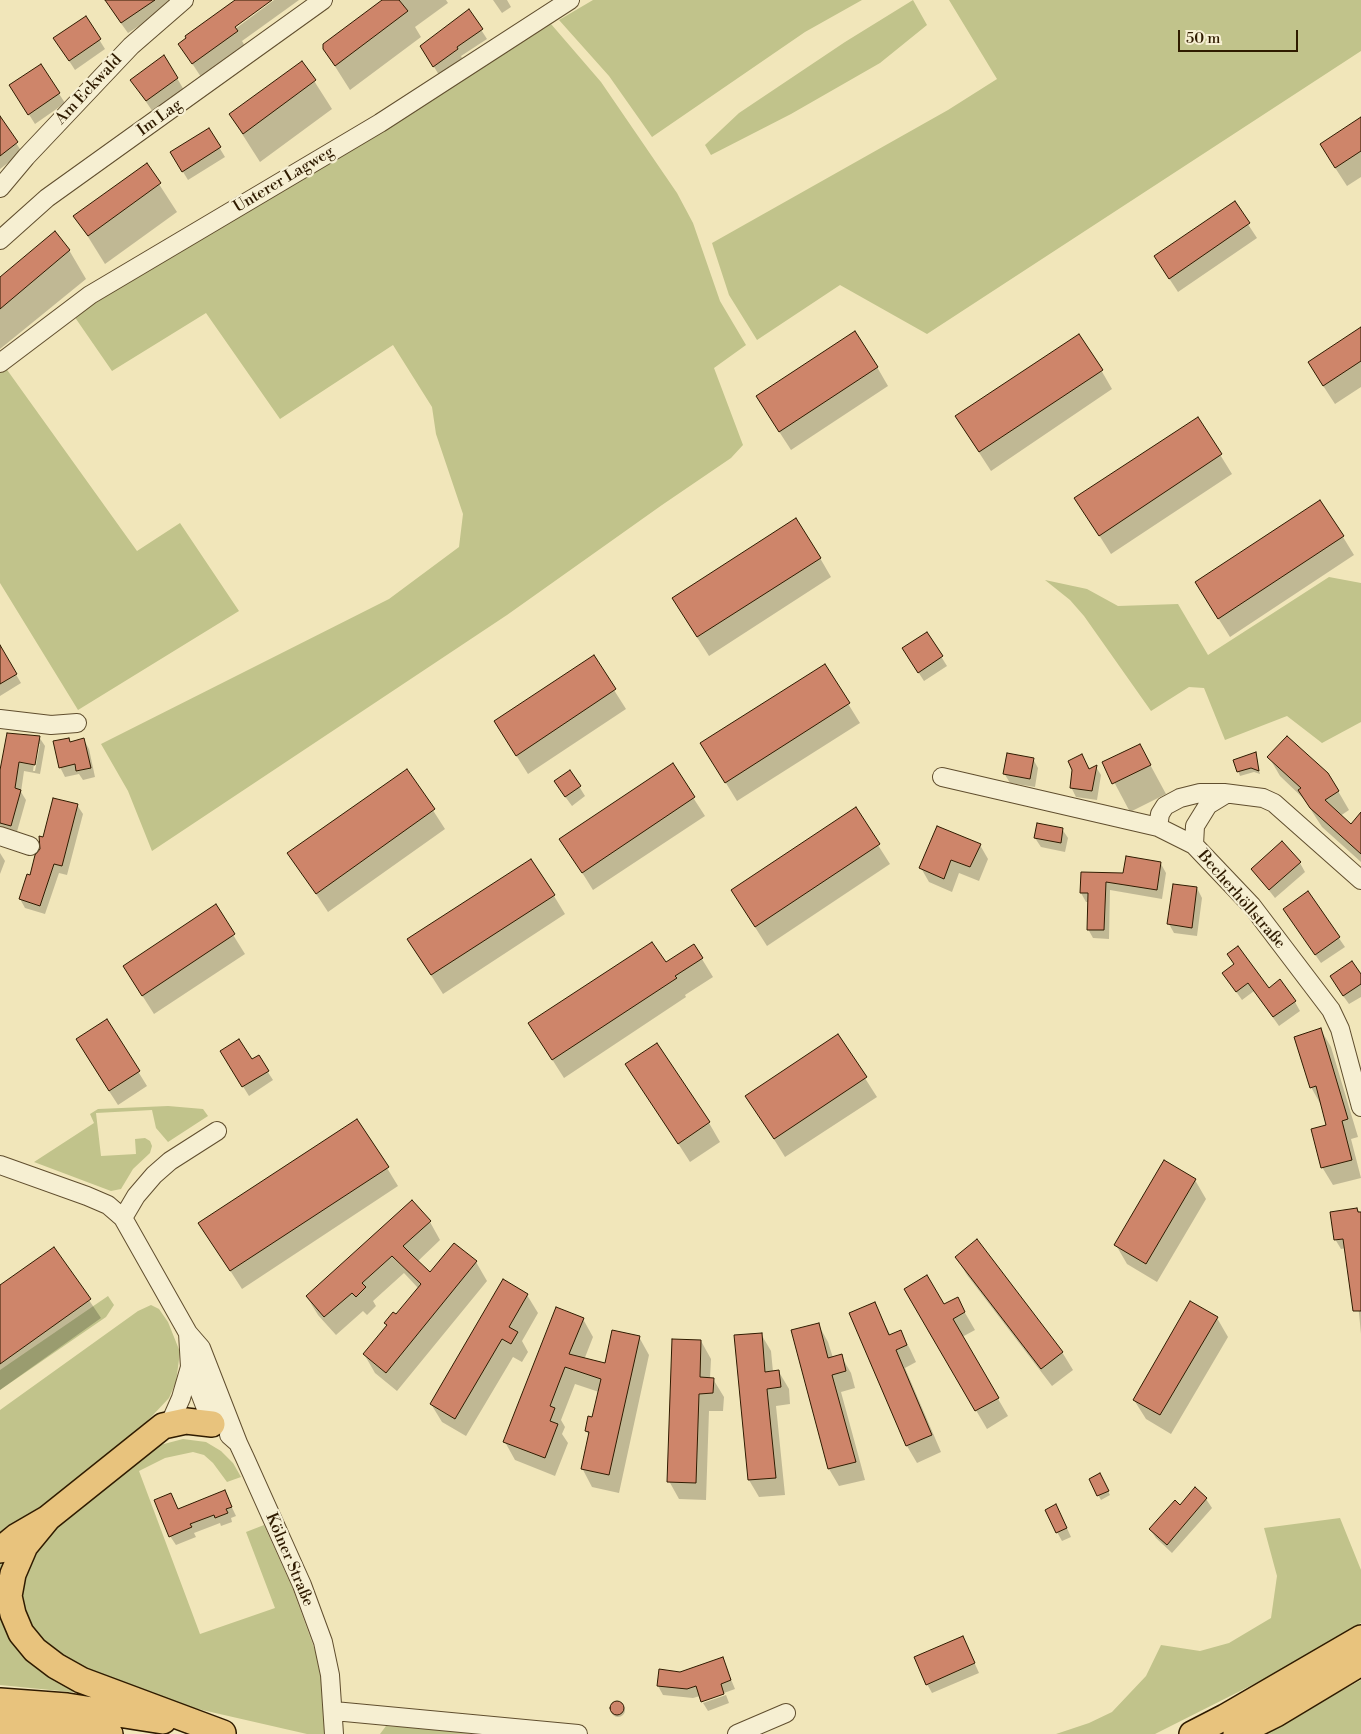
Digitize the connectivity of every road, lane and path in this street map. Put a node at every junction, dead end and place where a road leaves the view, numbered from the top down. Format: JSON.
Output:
{"nodes":[{"id":1,"x":184,"y":0,"type":"edge"},
{"id":2,"x":323,"y":0,"type":"edge"},
{"id":3,"x":570,"y":0,"type":"edge"},
{"id":4,"x":0,"y":188,"type":"edge"},
{"id":5,"x":0,"y":240,"type":"edge"},
{"id":6,"x":0,"y":363,"type":"edge"},
{"id":7,"x":0,"y":719,"type":"edge"},
{"id":8,"x":77,"y":723,"type":"dead end"},
{"id":9,"x":942,"y":777,"type":"dead end"},
{"id":10,"x":1227,"y":794,"type":"junction"},
{"id":11,"x":1208,"y":804,"type":"junction"},
{"id":12,"x":1164,"y":829,"type":"junction"},
{"id":13,"x":0,"y":836,"type":"edge"},
{"id":14,"x":1194,"y":845,"type":"junction"},
{"id":15,"x":30,"y":846,"type":"dead end"},
{"id":16,"x":1361,"y":880,"type":"edge"},
{"id":17,"x":1361,"y":1107,"type":"edge"},
{"id":18,"x":217,"y":1131,"type":"dead end"},
{"id":19,"x":0,"y":1165,"type":"edge"},
{"id":20,"x":123,"y":1218,"type":"junction"},
{"id":21,"x":188,"y":1333,"type":"junction"},
{"id":22,"x":190,"y":1367,"type":"junction"},
{"id":23,"x":210,"y":1368,"type":"junction"},
{"id":24,"x":170,"y":1423,"type":"junction"},
{"id":25,"x":212,"y":1424,"type":"junction"},
{"id":26,"x":238,"y":1443,"type":"junction"},
{"id":27,"x":48,"y":1518,"type":"junction"},
{"id":28,"x":0,"y":1550,"type":"edge"},
{"id":29,"x":1357,"y":1653,"type":"edge"},
{"id":30,"x":0,"y":1702,"type":"edge"},
{"id":31,"x":334,"y":1711,"type":"junction"},
{"id":32,"x":786,"y":1713,"type":"dead end"},
{"id":33,"x":0,"y":1723,"type":"edge"},
{"id":34,"x":226,"y":1733,"type":"edge"},
{"id":35,"x":110,"y":1734,"type":"edge"},
{"id":36,"x":334,"y":1734,"type":"edge"},
{"id":37,"x":578,"y":1734,"type":"edge"},
{"id":38,"x":736,"y":1734,"type":"edge"},
{"id":39,"x":1192,"y":1734,"type":"edge"},
{"id":40,"x":1236,"y":1734,"type":"edge"}],
"edges":[{"from":1,"to":4,"type":"street","name":"Am Eckwald"},
{"from":2,"to":5,"type":"street","name":"Im Lag"},
{"from":3,"to":6,"type":"street","name":"Unterer Lagweg"},
{"from":7,"to":8,"type":"street"},
{"from":9,"to":12,"type":"street","name":"Becherhöllstraße"},
{"from":10,"to":11,"type":"street"},
{"from":10,"to":12,"type":"street"},
{"from":10,"to":16,"type":"street"},
{"from":11,"to":12,"type":"street"},
{"from":11,"to":14,"type":"street"},
{"from":12,"to":14,"type":"street","name":"Becherhöllstraße"},
{"from":13,"to":15,"type":"street"},
{"from":14,"to":17,"type":"street","name":"Becherhöllstraße"},
{"from":18,"to":20,"type":"street"},
{"from":19,"to":20,"type":"street"},
{"from":20,"to":21,"type":"street"},
{"from":21,"to":22,"type":"street"},
{"from":21,"to":23,"type":"street"},
{"from":22,"to":24,"type":"street"},
{"from":22,"to":25,"type":"street"},
{"from":23,"to":25,"type":"street"},
{"from":23,"to":26,"type":"street"},
{"from":24,"to":25,"type":"highway"},
{"from":24,"to":27,"type":"highway"},
{"from":25,"to":26,"type":"street","name":"Kölner Straße"},
{"from":26,"to":31,"type":"street","name":"Kölner Straße"},
{"from":27,"to":28,"type":"highway"},
{"from":27,"to":34,"type":"highway"},
{"from":29,"to":39,"type":"highway"},
{"from":29,"to":40,"type":"highway"},
{"from":30,"to":34,"type":"highway"},
{"from":31,"to":36,"type":"street","name":"Kölner Straße"},
{"from":31,"to":37,"type":"street"},
{"from":32,"to":38,"type":"street"},
{"from":33,"to":35,"type":"highway"}]}
